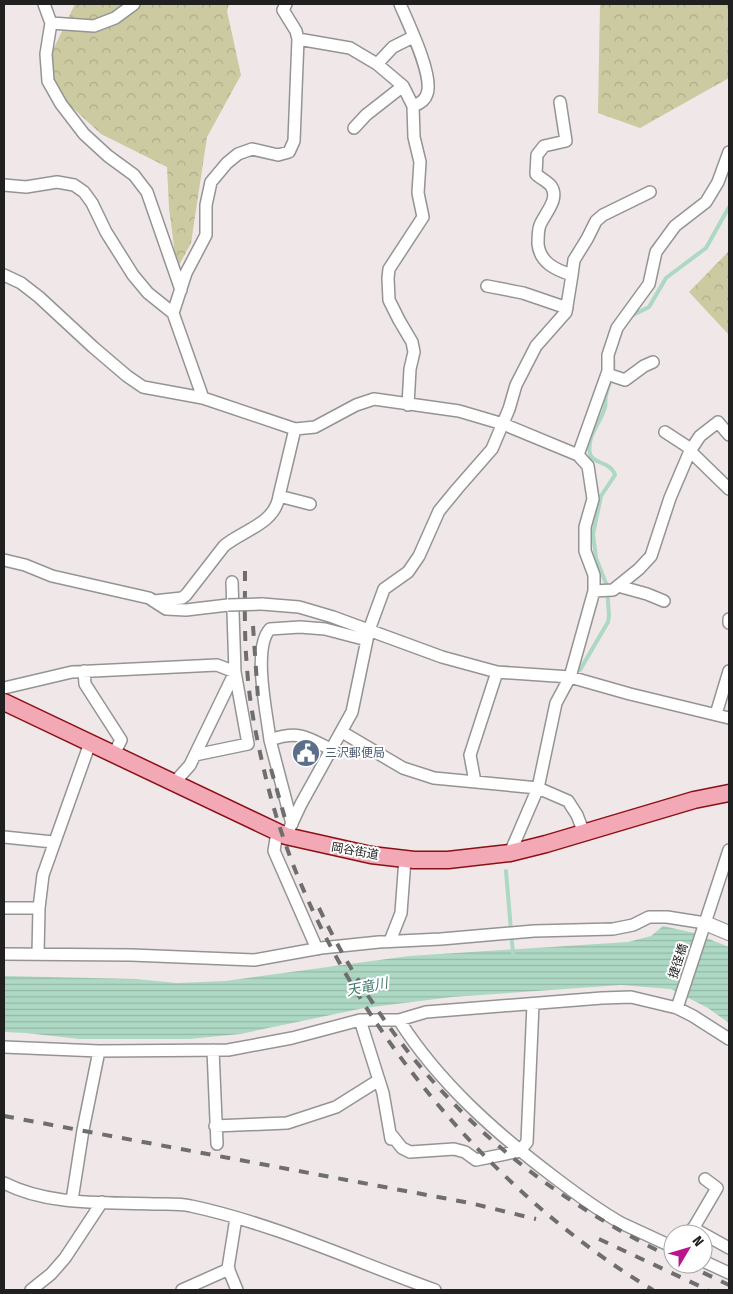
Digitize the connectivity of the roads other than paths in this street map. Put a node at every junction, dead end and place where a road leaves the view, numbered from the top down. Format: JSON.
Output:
{"nodes":[{"id":1,"x":44,"y":4,"type":"edge"},
{"id":2,"x":134,"y":4,"type":"edge"},
{"id":3,"x":286,"y":4,"type":"edge"},
{"id":4,"x":400,"y":4,"type":"edge"},
{"id":5,"x":51,"y":23,"type":"junction"},
{"id":6,"x":414,"y":37,"type":"junction"},
{"id":7,"x":298,"y":39,"type":"junction"},
{"id":8,"x":377,"y":64,"type":"junction"},
{"id":9,"x":403,"y":86,"type":"junction"},
{"id":10,"x":560,"y":102,"type":"dead end"},
{"id":11,"x":413,"y":106,"type":"junction"},
{"id":12,"x":354,"y":128,"type":"dead end"},
{"id":13,"x":729,"y":152,"type":"edge"},
{"id":14,"x":4,"y":185,"type":"edge"},
{"id":15,"x":650,"y":192,"type":"dead end"},
{"id":16,"x":4,"y":275,"type":"edge"},
{"id":17,"x":572,"y":276,"type":"junction"},
{"id":18,"x":487,"y":286,"type":"dead end"},
{"id":19,"x":181,"y":290,"type":"junction"},
{"id":20,"x":567,"y":308,"type":"junction"},
{"id":21,"x":173,"y":313,"type":"junction"},
{"id":22,"x":653,"y":362,"type":"dead end"},
{"id":23,"x":607,"y":374,"type":"junction"},
{"id":24,"x":203,"y":398,"type":"junction"},
{"id":25,"x":408,"y":405,"type":"junction"},
{"id":26,"x":504,"y":424,"type":"junction"},
{"id":27,"x":295,"y":429,"type":"junction"},
{"id":28,"x":665,"y":432,"type":"dead end"},
{"id":29,"x":729,"y":435,"type":"edge"},
{"id":30,"x":690,"y":450,"type":"junction"},
{"id":31,"x":578,"y":456,"type":"junction"},
{"id":32,"x":729,"y":489,"type":"edge"},
{"id":33,"x":279,"y":496,"type":"junction"},
{"id":34,"x":310,"y":504,"type":"dead end"},
{"id":35,"x":4,"y":560,"type":"edge"},
{"id":36,"x":232,"y":582,"type":"dead end"},
{"id":37,"x":618,"y":586,"type":"junction"},
{"id":38,"x":594,"y":591,"type":"junction"},
{"id":39,"x":154,"y":601,"type":"junction"},
{"id":40,"x":664,"y":601,"type":"dead end"},
{"id":41,"x":729,"y":619,"type":"edge"},
{"id":42,"x":729,"y":623,"type":"edge"},
{"id":43,"x":368,"y":635,"type":"junction"},
{"id":44,"x":729,"y":671,"type":"edge"},
{"id":45,"x":84,"y":672,"type":"junction"},
{"id":46,"x":234,"y":672,"type":"junction"},
{"id":47,"x":497,"y":672,"type":"junction"},
{"id":48,"x":570,"y":677,"type":"junction"},
{"id":49,"x":4,"y":688,"type":"edge"},
{"id":50,"x":4,"y":702,"type":"edge"},
{"id":51,"x":716,"y":714,"type":"junction"},
{"id":52,"x":729,"y":718,"type":"edge"},
{"id":53,"x":342,"y":732,"type":"junction"},
{"id":54,"x":270,"y":740,"type":"junction"},
{"id":55,"x":90,"y":743,"type":"junction"},
{"id":56,"x":332,"y":750,"type":"junction"},
{"id":57,"x":114,"y":754,"type":"junction"},
{"id":58,"x":195,"y":755,"type":"junction"},
{"id":59,"x":475,"y":782,"type":"junction"},
{"id":60,"x":174,"y":783,"type":"junction"},
{"id":61,"x":538,"y":788,"type":"junction"},
{"id":62,"x":729,"y":793,"type":"edge"},
{"id":63,"x":285,"y":831,"type":"junction"},
{"id":64,"x":584,"y":833,"type":"junction"},
{"id":65,"x":4,"y":837,"type":"edge"},
{"id":66,"x":54,"y":842,"type":"junction"},
{"id":67,"x":729,"y":850,"type":"edge"},
{"id":68,"x":510,"y":853,"type":"junction"},
{"id":69,"x":405,"y":859,"type":"junction"},
{"id":70,"x":4,"y":908,"type":"edge"},
{"id":71,"x":39,"y":908,"type":"junction"},
{"id":72,"x":704,"y":927,"type":"junction"},
{"id":73,"x":729,"y":932,"type":"edge"},
{"id":74,"x":390,"y":941,"type":"junction"},
{"id":75,"x":317,"y":949,"type":"junction"},
{"id":76,"x":4,"y":954,"type":"edge"},
{"id":77,"x":38,"y":954,"type":"junction"},
{"id":78,"x":533,"y":1004,"type":"junction"},
{"id":79,"x":678,"y":1004,"type":"junction"},
{"id":80,"x":360,"y":1020,"type":"junction"},
{"id":81,"x":399,"y":1020,"type":"junction"},
{"id":82,"x":729,"y":1039,"type":"edge"},
{"id":83,"x":4,"y":1047,"type":"edge"},
{"id":84,"x":213,"y":1050,"type":"junction"},
{"id":85,"x":99,"y":1051,"type":"junction"},
{"id":86,"x":379,"y":1080,"type":"junction"},
{"id":87,"x":215,"y":1126,"type":"junction"},
{"id":88,"x":217,"y":1144,"type":"dead end"},
{"id":89,"x":520,"y":1151,"type":"junction"},
{"id":90,"x":704,"y":1179,"type":"dead end"},
{"id":91,"x":4,"y":1184,"type":"edge"},
{"id":92,"x":72,"y":1200,"type":"junction"},
{"id":93,"x":102,"y":1202,"type":"junction"},
{"id":94,"x":236,"y":1218,"type":"junction"},
{"id":95,"x":696,"y":1224,"type":"edge"},
{"id":96,"x":713,"y":1241,"type":"edge"},
{"id":97,"x":663,"y":1242,"type":"edge"},
{"id":98,"x":729,"y":1248,"type":"edge"},
{"id":99,"x":713,"y":1266,"type":"edge"},
{"id":100,"x":229,"y":1269,"type":"junction"},
{"id":101,"x":729,"y":1273,"type":"edge"},
{"id":102,"x":31,"y":1290,"type":"edge"},
{"id":103,"x":182,"y":1290,"type":"edge"},
{"id":104,"x":237,"y":1290,"type":"edge"},
{"id":105,"x":435,"y":1290,"type":"edge"}],
"edges":[{"from":1,"to":5,"type":"street"},
{"from":2,"to":5,"type":"street"},
{"from":3,"to":7,"type":"street"},
{"from":4,"to":6,"type":"street"},
{"from":5,"to":19,"type":"street"},
{"from":6,"to":8,"type":"street"},
{"from":6,"to":11,"type":"street"},
{"from":7,"to":8,"type":"street"},
{"from":7,"to":19,"type":"street"},
{"from":8,"to":9,"type":"street"},
{"from":9,"to":11,"type":"street"},
{"from":9,"to":12,"type":"street"},
{"from":10,"to":17,"type":"street"},
{"from":11,"to":25,"type":"street"},
{"from":13,"to":23,"type":"street"},
{"from":14,"to":21,"type":"street"},
{"from":15,"to":17,"type":"street"},
{"from":16,"to":24,"type":"street"},
{"from":17,"to":20,"type":"street"},
{"from":18,"to":20,"type":"street"},
{"from":19,"to":21,"type":"street"},
{"from":20,"to":26,"type":"street"},
{"from":21,"to":24,"type":"street"},
{"from":22,"to":23,"type":"street"},
{"from":23,"to":31,"type":"street"},
{"from":24,"to":27,"type":"street"},
{"from":25,"to":26,"type":"street"},
{"from":25,"to":27,"type":"street"},
{"from":26,"to":31,"type":"street"},
{"from":26,"to":43,"type":"street"},
{"from":27,"to":33,"type":"street"},
{"from":28,"to":30,"type":"street"},
{"from":29,"to":30,"type":"street"},
{"from":30,"to":32,"type":"street"},
{"from":30,"to":37,"type":"street"},
{"from":31,"to":38,"type":"street"},
{"from":33,"to":34,"type":"street"},
{"from":33,"to":39,"type":"street"},
{"from":35,"to":39,"type":"street"},
{"from":36,"to":46,"type":"street"},
{"from":37,"to":38,"type":"street"},
{"from":37,"to":40,"type":"street"},
{"from":38,"to":48,"type":"street"},
{"from":39,"to":43,"type":"street","bridge":true},
{"from":41,"to":42,"type":"street"},
{"from":43,"to":47,"type":"street"},
{"from":43,"to":53,"type":"street"},
{"from":43,"to":54,"type":"street"},
{"from":44,"to":51,"type":"street"},
{"from":45,"to":46,"type":"street"},
{"from":45,"to":49,"type":"street"},
{"from":45,"to":57,"type":"street"},
{"from":46,"to":58,"type":"street"},
{"from":46,"to":58,"type":"street"},
{"from":47,"to":48,"type":"street"},
{"from":47,"to":59,"type":"street"},
{"from":48,"to":51,"type":"street"},
{"from":48,"to":61,"type":"street"},
{"from":50,"to":55,"type":"main road","name":"岡谷街道"},
{"from":51,"to":52,"type":"street"},
{"from":53,"to":56,"type":"street"},
{"from":53,"to":59,"type":"street"},
{"from":54,"to":56,"type":"street"},
{"from":54,"to":63,"type":"street"},
{"from":55,"to":57,"type":"main road","name":"岡谷街道"},
{"from":55,"to":66,"type":"street"},
{"from":56,"to":63,"type":"street"},
{"from":57,"to":60,"type":"main road","name":"岡谷街道"},
{"from":58,"to":60,"type":"street"},
{"from":59,"to":61,"type":"street"},
{"from":60,"to":63,"type":"main road","name":"岡谷街道"},
{"from":61,"to":64,"type":"street"},
{"from":61,"to":68,"type":"street"},
{"from":62,"to":64,"type":"main road","name":"岡谷街道"},
{"from":63,"to":69,"type":"main road","name":"岡谷街道"},
{"from":63,"to":75,"type":"street"},
{"from":64,"to":68,"type":"main road","name":"岡谷街道"},
{"from":65,"to":66,"type":"street"},
{"from":66,"to":71,"type":"street"},
{"from":67,"to":72,"type":"street","name":"捷径橋"},
{"from":68,"to":69,"type":"main road","name":"岡谷街道"},
{"from":69,"to":74,"type":"street"},
{"from":70,"to":71,"type":"street"},
{"from":71,"to":77,"type":"street"},
{"from":72,"to":73,"type":"street"},
{"from":72,"to":74,"type":"street"},
{"from":72,"to":79,"type":"street","name":"捷径橋"},
{"from":74,"to":75,"type":"street"},
{"from":75,"to":77,"type":"street"},
{"from":76,"to":77,"type":"street"},
{"from":78,"to":79,"type":"street"},
{"from":78,"to":81,"type":"street"},
{"from":78,"to":89,"type":"street"},
{"from":79,"to":82,"type":"street"},
{"from":80,"to":81,"type":"street"},
{"from":80,"to":84,"type":"street"},
{"from":80,"to":86,"type":"street"},
{"from":81,"to":89,"type":"street"},
{"from":83,"to":85,"type":"street"},
{"from":84,"to":85,"type":"street"},
{"from":84,"to":87,"type":"street"},
{"from":85,"to":92,"type":"street"},
{"from":86,"to":87,"type":"street"},
{"from":86,"to":89,"type":"street"},
{"from":87,"to":88,"type":"street"},
{"from":89,"to":97,"type":"street"},
{"from":90,"to":95,"type":"street"},
{"from":91,"to":92,"type":"street"},
{"from":92,"to":93,"type":"street"},
{"from":93,"to":94,"type":"street"},
{"from":93,"to":102,"type":"street"},
{"from":94,"to":100,"type":"street"},
{"from":94,"to":105,"type":"street"},
{"from":96,"to":98,"type":"street"},
{"from":99,"to":101,"type":"street"},
{"from":100,"to":103,"type":"street"},
{"from":100,"to":104,"type":"street"}]}
